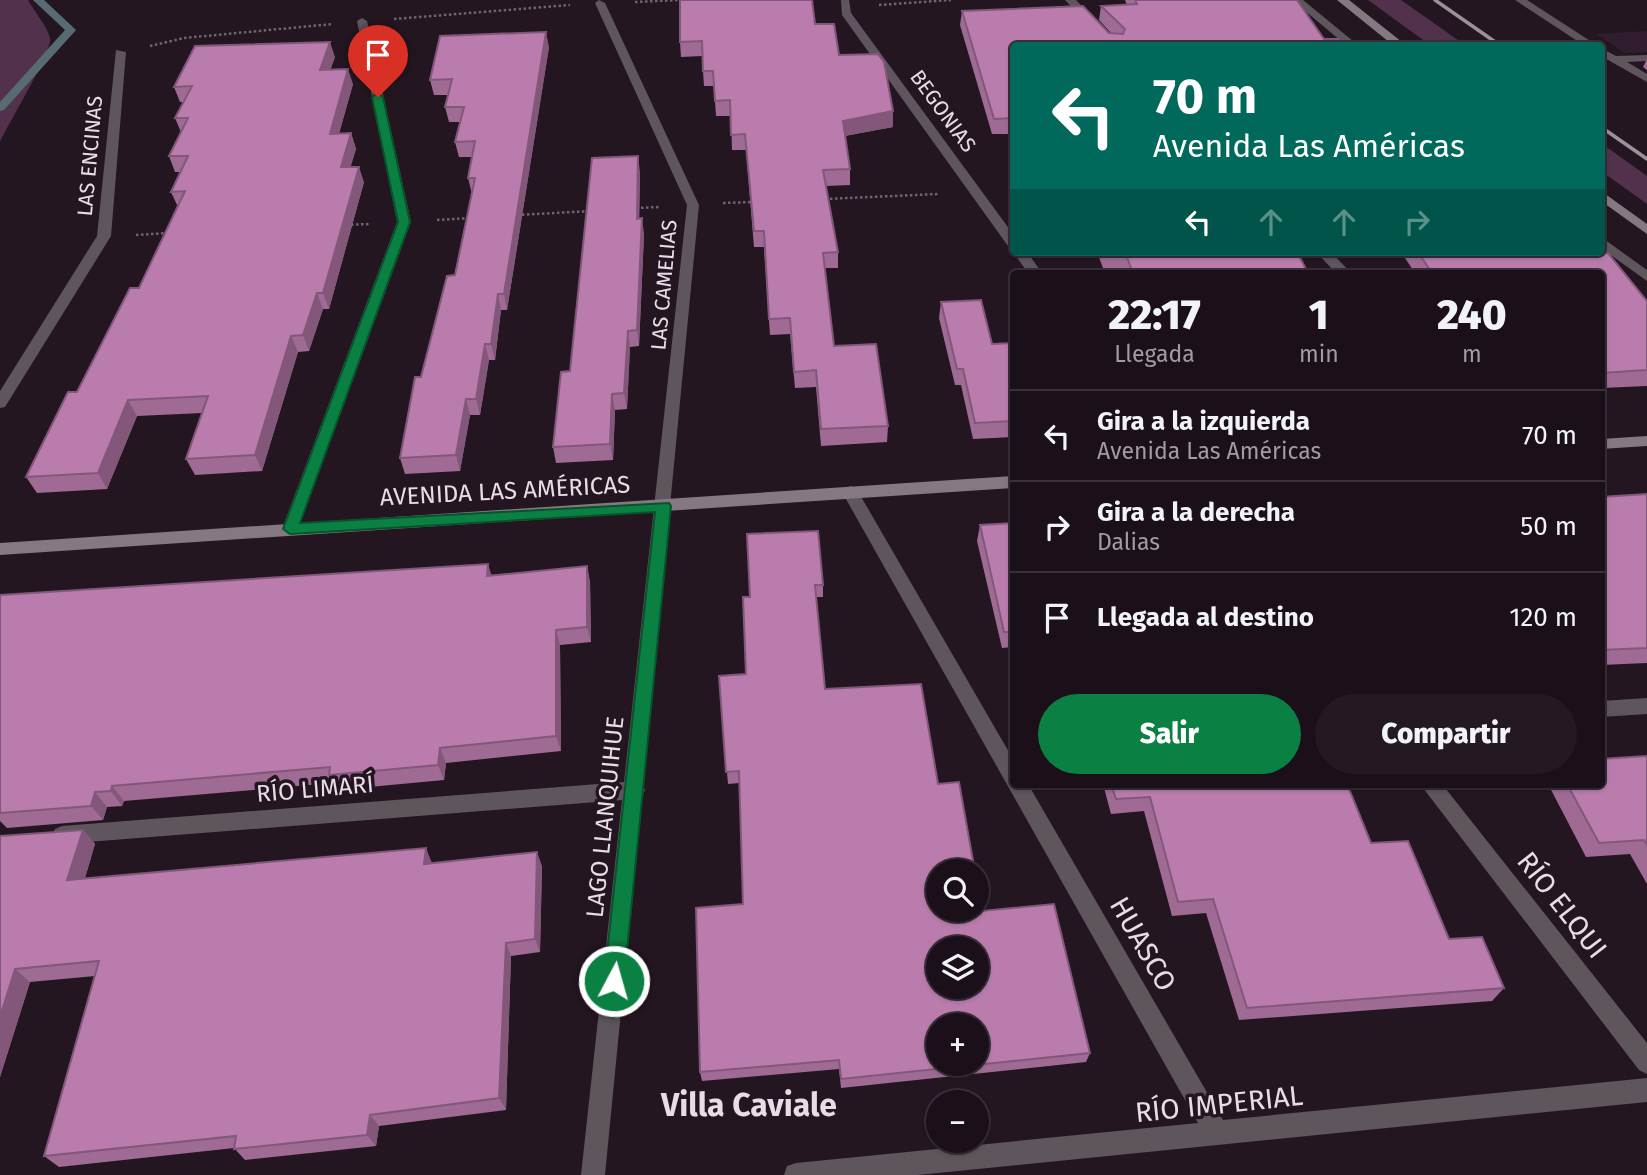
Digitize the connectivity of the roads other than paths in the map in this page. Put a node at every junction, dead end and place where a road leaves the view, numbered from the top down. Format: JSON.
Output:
{"nodes":[{"id":1,"x":1070,"y":0,"type":"edge"},
{"id":2,"x":1297,"y":0,"type":"edge"},
{"id":3,"x":1342,"y":0,"type":"edge"},
{"id":4,"x":1520,"y":0,"type":"edge"},
{"id":5,"x":845,"y":2,"type":"edge"},
{"id":6,"x":600,"y":3,"type":"road end"},
{"id":7,"x":362,"y":21,"type":"road end"},
{"id":8,"x":1111,"y":42,"type":"edge"},
{"id":9,"x":1349,"y":42,"type":"edge"},
{"id":10,"x":1397,"y":42,"type":"edge"},
{"id":11,"x":1587,"y":42,"type":"edge"},
{"id":12,"x":120,"y":52,"type":"road end"},
{"id":13,"x":1605,"y":53,"type":"edge"},
{"id":14,"x":1647,"y":58,"type":"edge"},
{"id":15,"x":1615,"y":59,"type":"junction"},
{"id":16,"x":1647,"y":79,"type":"edge"},
{"id":17,"x":1605,"y":198,"type":"edge"},
{"id":18,"x":1647,"y":230,"type":"edge"},
{"id":19,"x":1010,"y":239,"type":"edge"},
{"id":20,"x":1605,"y":244,"type":"edge"},
{"id":21,"x":1327,"y":256,"type":"edge"},
{"id":22,"x":1341,"y":270,"type":"edge"},
{"id":23,"x":1647,"y":277,"type":"edge"},
{"id":24,"x":0,"y":402,"type":"edge"},
{"id":25,"x":1647,"y":440,"type":"edge"},
{"id":26,"x":1605,"y":444,"type":"edge"},
{"id":27,"x":1010,"y":482,"type":"edge"},
{"id":28,"x":850,"y":492,"type":"junction"},
{"id":29,"x":664,"y":506,"type":"junction"},
{"id":30,"x":290,"y":529,"type":"junction"},
{"id":31,"x":0,"y":549,"type":"edge"},
{"id":32,"x":1647,"y":706,"type":"edge"},
{"id":33,"x":1605,"y":709,"type":"edge"},
{"id":34,"x":1010,"y":772,"type":"edge"},
{"id":35,"x":1019,"y":788,"type":"edge"},
{"id":36,"x":1433,"y":788,"type":"edge"},
{"id":37,"x":635,"y":790,"type":"junction"},
{"id":38,"x":41,"y":837,"type":"edge"},
{"id":39,"x":1647,"y":1062,"type":"edge"},
{"id":40,"x":1647,"y":1090,"type":"edge"},
{"id":41,"x":1218,"y":1134,"type":"junction"},
{"id":42,"x":593,"y":1175,"type":"edge"},
{"id":43,"x":796,"y":1175,"type":"edge"}],
"edges":[{"from":1,"to":8,"type":"street"},
{"from":2,"to":9,"type":"street"},
{"from":3,"to":10,"type":"street"},
{"from":4,"to":11,"type":"street"},
{"from":5,"to":19,"type":"street","name":"BEGONIAS"},
{"from":6,"to":29,"type":"street","name":"LAS CAMELIAS"},
{"from":7,"to":30,"type":"street"},
{"from":12,"to":24,"type":"street","name":"LAS ENCINAS"},
{"from":13,"to":15,"type":"street"},
{"from":14,"to":15,"type":"street"},
{"from":15,"to":16,"type":"street"},
{"from":17,"to":18,"type":"street"},
{"from":20,"to":23,"type":"street"},
{"from":21,"to":22,"type":"street"},
{"from":25,"to":26,"type":"street"},
{"from":27,"to":28,"type":"street","name":"AVENIDA LAS AMÉRICAS"},
{"from":28,"to":29,"type":"street","name":"AVENIDA LAS AMÉRICAS"},
{"from":28,"to":34,"type":"street"},
{"from":29,"to":30,"type":"street","name":"AVENIDA LAS AMÉRICAS"},
{"from":29,"to":37,"type":"street","name":"LAGO LLANQUIHUE"},
{"from":30,"to":31,"type":"street","name":"AVENIDA LAS AMÉRICAS"},
{"from":32,"to":33,"type":"street"},
{"from":35,"to":41,"type":"street","name":"HUASCO"},
{"from":36,"to":39,"type":"street","name":"RÍO ELQUI"},
{"from":37,"to":38,"type":"street","name":"RÍO LIMARÍ"},
{"from":37,"to":42,"type":"street","name":"LAGO LLANQUIHUE"},
{"from":40,"to":41,"type":"street","name":"RÍO IMPERIAL"},
{"from":41,"to":43,"type":"street","name":"RÍO IMPERIAL"}]}
